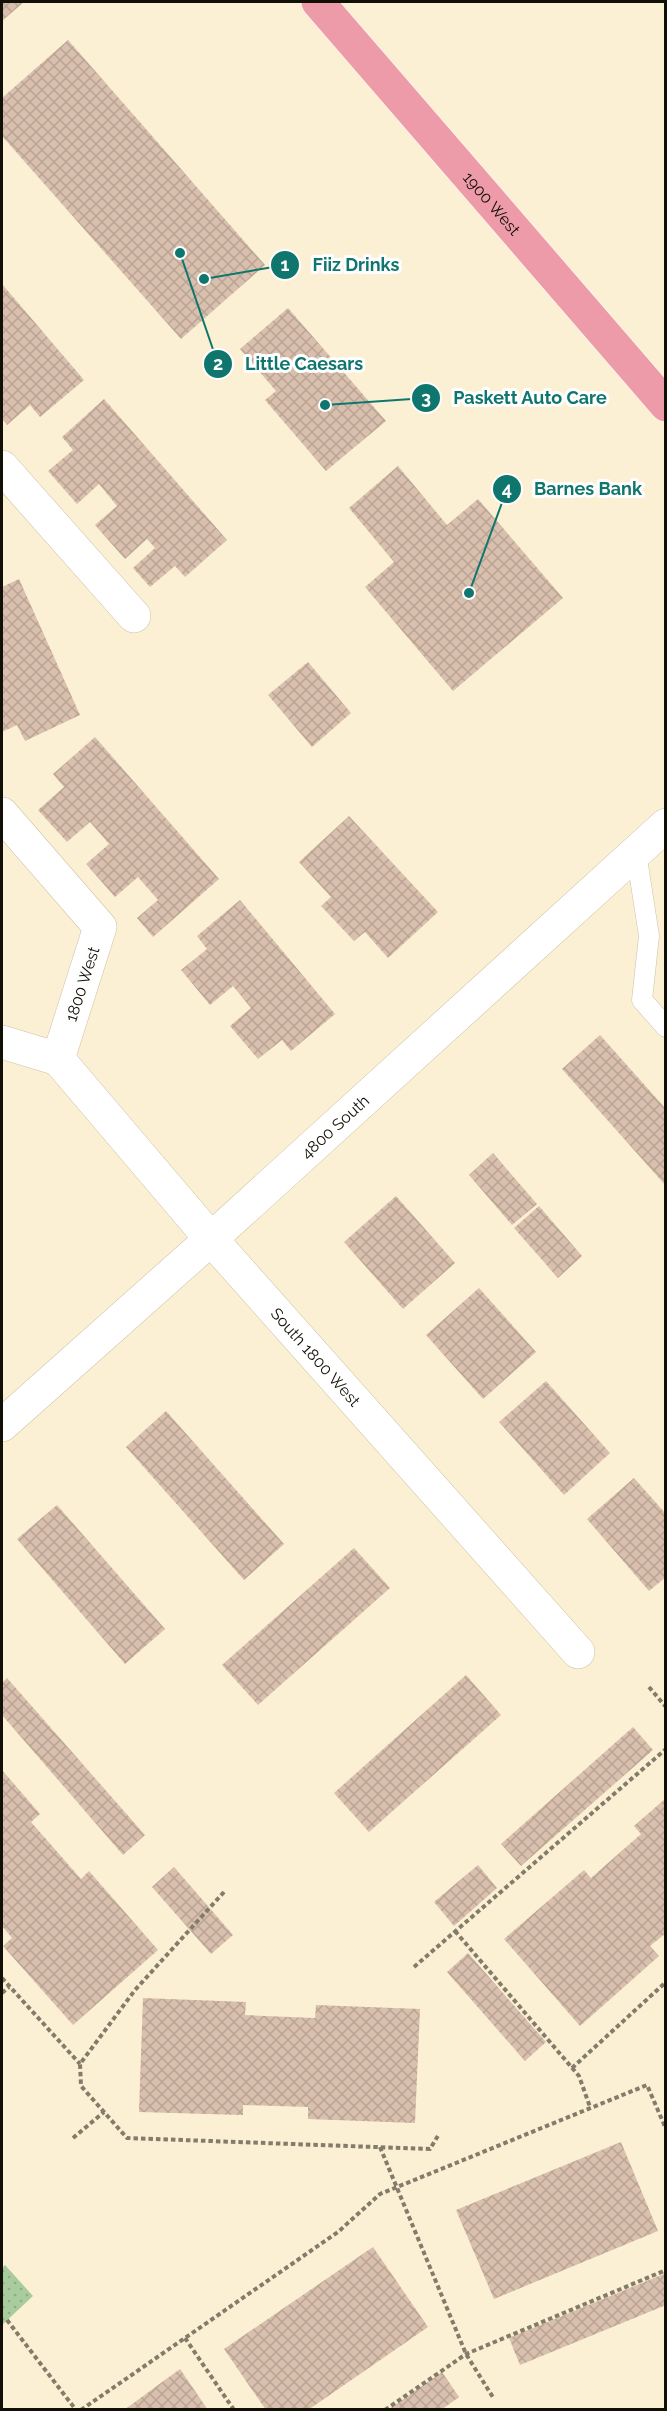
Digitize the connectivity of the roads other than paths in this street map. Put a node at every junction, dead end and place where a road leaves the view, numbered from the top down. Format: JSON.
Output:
{"nodes":[{"id":1,"x":318,"y":2,"type":"edge"},
{"id":2,"x":666,"y":405,"type":"edge"},
{"id":3,"x":6,"y":480,"type":"edge"},
{"id":4,"x":134,"y":616,"type":"dead end"},
{"id":5,"x":2,"y":814,"type":"edge"},
{"id":6,"x":666,"y":825,"type":"edge"},
{"id":7,"x":636,"y":852,"type":"junction"},
{"id":8,"x":666,"y":1027,"type":"edge"},
{"id":9,"x":2,"y":1042,"type":"edge"},
{"id":10,"x":58,"y":1059,"type":"junction"},
{"id":11,"x":212,"y":1239,"type":"junction"},
{"id":12,"x":2,"y":1425,"type":"edge"},
{"id":13,"x":578,"y":1652,"type":"dead end"}],
"edges":[{"from":1,"to":2,"type":"main road","name":"1900 West"},
{"from":3,"to":4,"type":"street"},
{"from":5,"to":10,"type":"street","name":"1800 West"},
{"from":6,"to":7,"type":"street","name":"4800 South"},
{"from":7,"to":8,"type":"lane"},
{"from":7,"to":11,"type":"street","name":"4800 South"},
{"from":9,"to":10,"type":"street"},
{"from":10,"to":11,"type":"street","name":"South 1800 West"},
{"from":11,"to":12,"type":"street","name":"4800 South"},
{"from":11,"to":13,"type":"street","name":"South 1800 West"}]}
